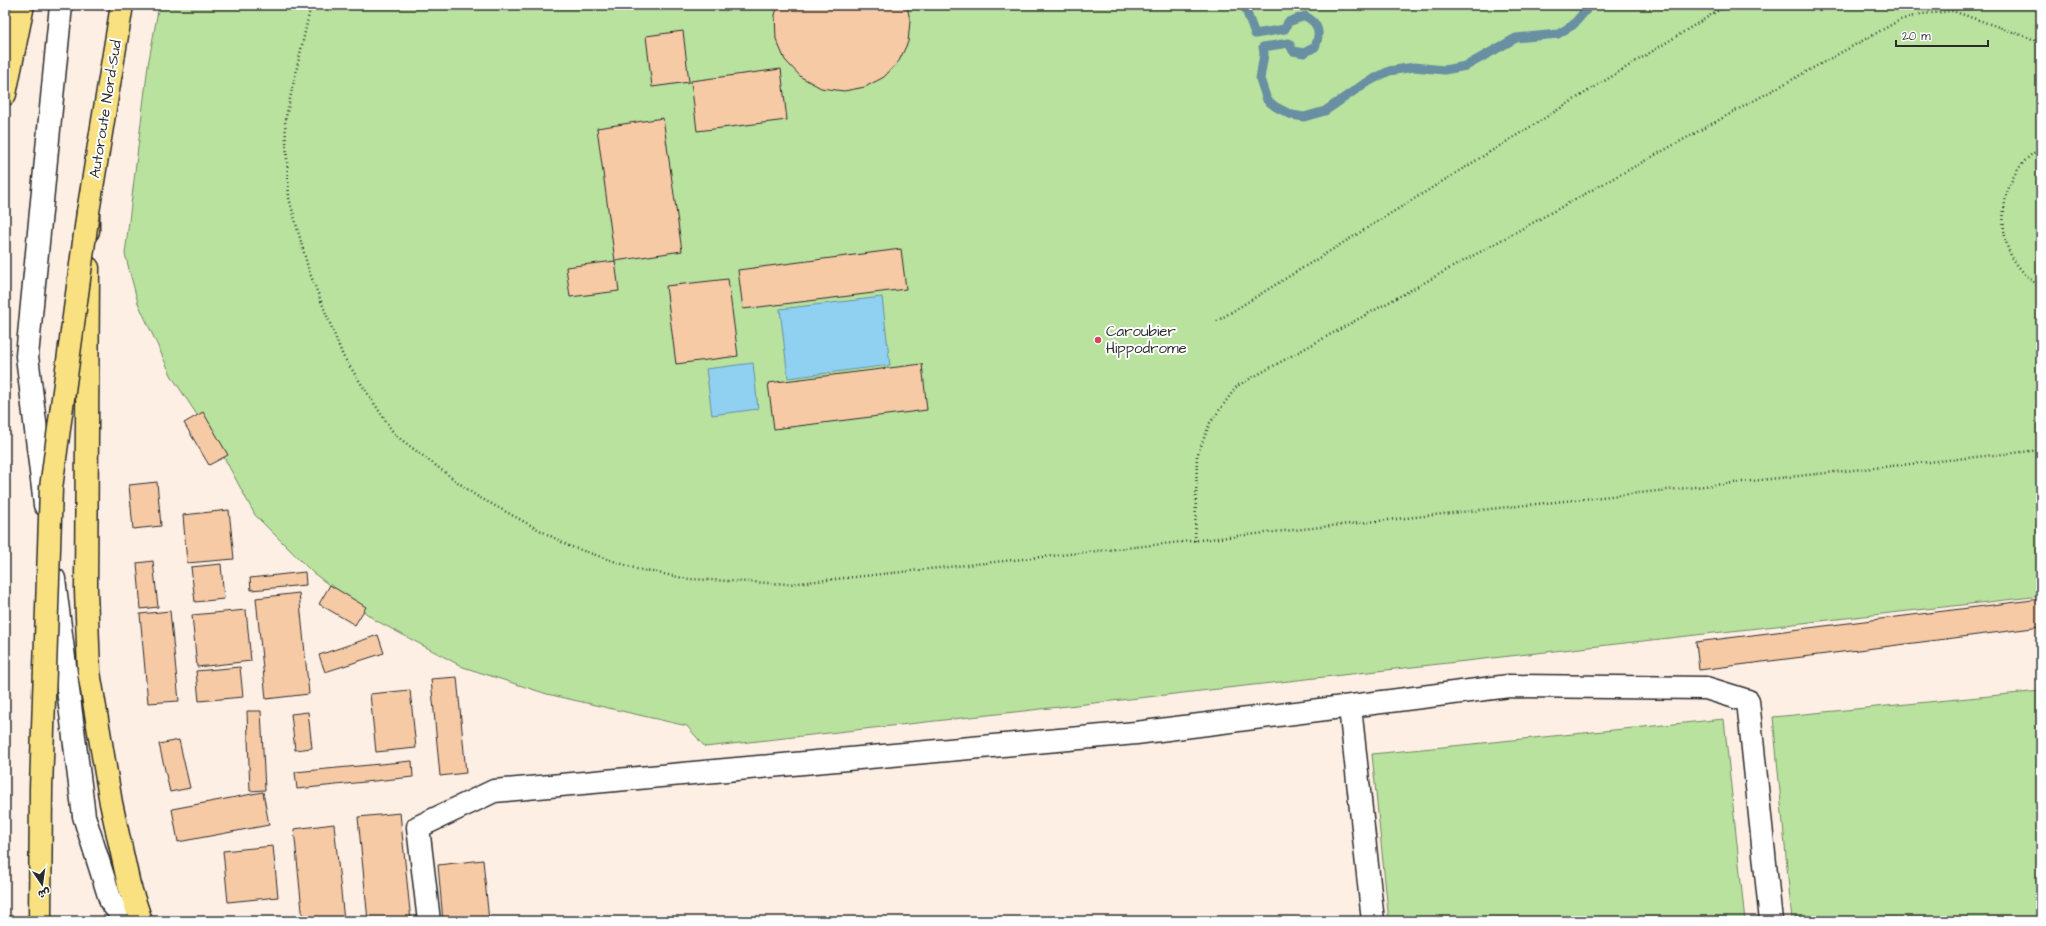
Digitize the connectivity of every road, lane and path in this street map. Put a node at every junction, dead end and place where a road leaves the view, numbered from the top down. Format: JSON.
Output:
{"nodes":[{"id":1,"x":23,"y":5,"type":"edge"},
{"id":2,"x":61,"y":5,"type":"edge"},
{"id":3,"x":122,"y":5,"type":"edge"},
{"id":4,"x":311,"y":5,"type":"edge"},
{"id":5,"x":1727,"y":5,"type":"edge"},
{"id":6,"x":2041,"y":42,"type":"edge"},
{"id":7,"x":5,"y":94,"type":"edge"},
{"id":8,"x":2041,"y":148,"type":"edge"},
{"id":9,"x":88,"y":212,"type":"junction"},
{"id":10,"x":2041,"y":288,"type":"edge"},
{"id":11,"x":1217,"y":321,"type":"dead end"},
{"id":12,"x":2041,"y":450,"type":"edge"},
{"id":13,"x":1195,"y":541,"type":"junction"},
{"id":14,"x":1350,"y":707,"type":"junction"},
{"id":15,"x":109,"y":911,"type":"edge"},
{"id":16,"x":40,"y":921,"type":"edge"},
{"id":17,"x":126,"y":921,"type":"edge"},
{"id":18,"x":142,"y":921,"type":"edge"},
{"id":19,"x":430,"y":921,"type":"edge"},
{"id":20,"x":1373,"y":921,"type":"edge"},
{"id":21,"x":1771,"y":921,"type":"edge"}],
"edges":[{"from":1,"to":7,"type":"highway"},
{"from":2,"to":15,"type":"street"},
{"from":3,"to":9,"type":"highway","name":"Autoroute Nord-Sud"},
{"from":4,"to":13,"type":"path"},
{"from":5,"to":11,"type":"path"},
{"from":6,"to":13,"type":"path"},
{"from":8,"to":10,"type":"path"},
{"from":9,"to":16,"type":"highway","bridge":true},
{"from":9,"to":18,"type":"highway","bridge":true},
{"from":12,"to":13,"type":"path"},
{"from":14,"to":19,"type":"street"},
{"from":14,"to":20,"type":"street"},
{"from":14,"to":21,"type":"street"},
{"from":15,"to":17,"type":"street"}]}
